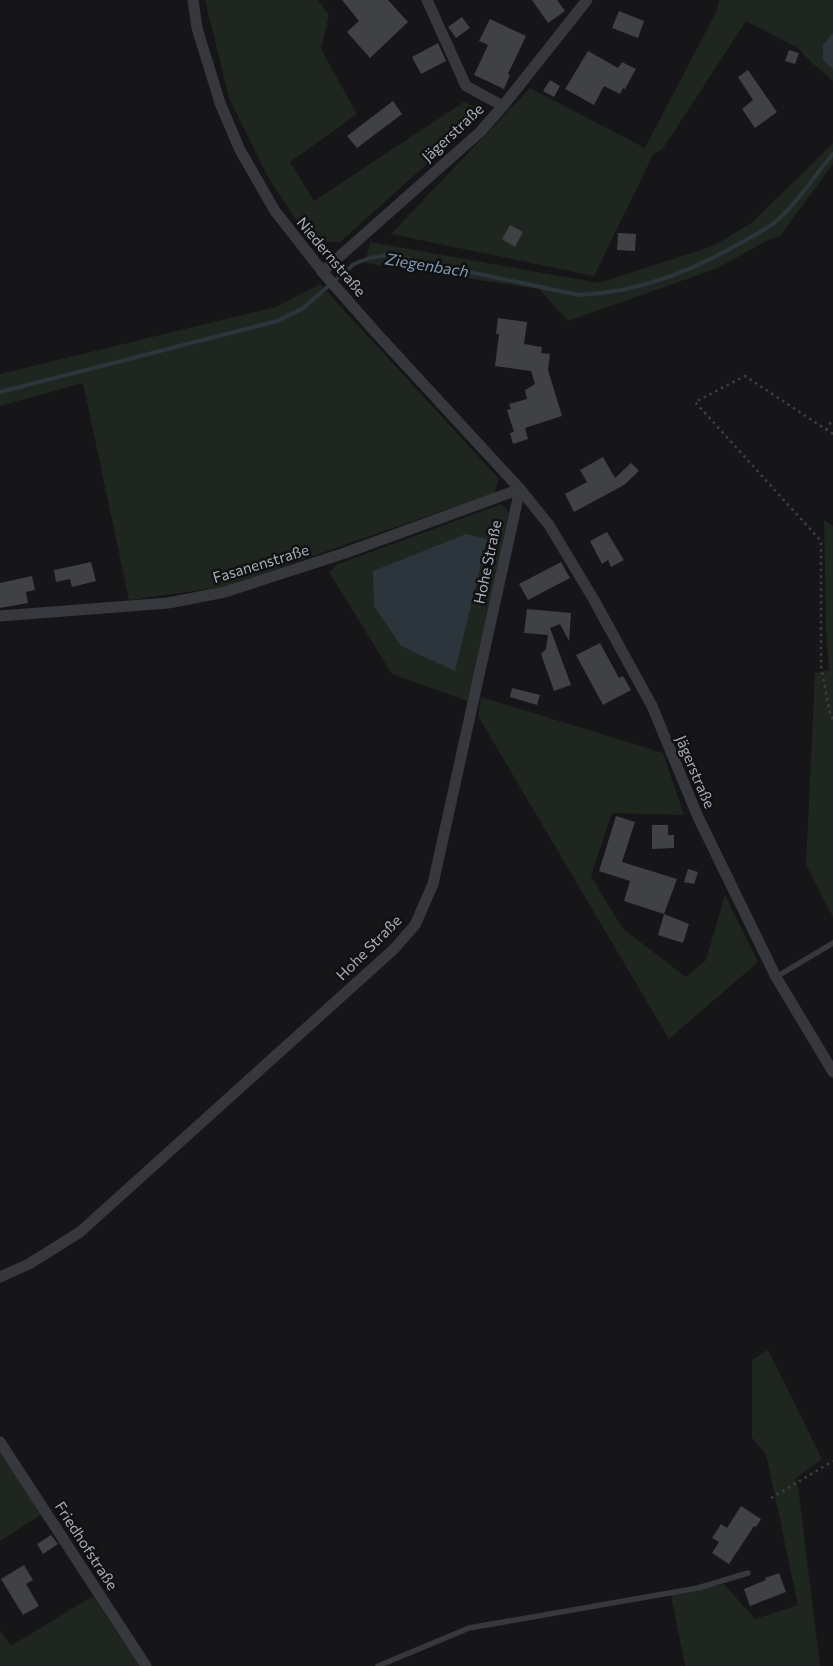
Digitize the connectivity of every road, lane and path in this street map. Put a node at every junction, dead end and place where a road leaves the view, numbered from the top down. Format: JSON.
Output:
{"nodes":[{"id":1,"x":193,"y":0,"type":"edge"},
{"id":2,"x":427,"y":0,"type":"edge"},
{"id":3,"x":587,"y":0,"type":"edge"},
{"id":4,"x":503,"y":106,"type":"junction"},
{"id":5,"x":324,"y":274,"type":"junction"},
{"id":6,"x":833,"y":419,"type":"edge"},
{"id":7,"x":826,"y":430,"type":"junction"},
{"id":8,"x":833,"y":434,"type":"edge"},
{"id":9,"x":520,"y":489,"type":"junction"},
{"id":10,"x":0,"y":616,"type":"edge"},
{"id":11,"x":833,"y":720,"type":"edge"},
{"id":12,"x":833,"y":943,"type":"edge"},
{"id":13,"x":776,"y":977,"type":"junction"},
{"id":14,"x":832,"y":1067,"type":"edge"},
{"id":15,"x":0,"y":1277,"type":"edge"},
{"id":16,"x":0,"y":1442,"type":"edge"},
{"id":17,"x":833,"y":1461,"type":"edge"},
{"id":18,"x":771,"y":1498,"type":"dead end"},
{"id":19,"x":748,"y":1573,"type":"dead end"},
{"id":20,"x":146,"y":1666,"type":"edge"},
{"id":21,"x":378,"y":1666,"type":"edge"}],
"edges":[{"from":1,"to":5,"type":"street","name":"Niedernstraße"},
{"from":2,"to":4,"type":"street"},
{"from":3,"to":4,"type":"street","name":"Jägerstraße"},
{"from":4,"to":5,"type":"street","name":"Jägerstraße"},
{"from":5,"to":9,"type":"street","name":"Niedernstraße"},
{"from":6,"to":7,"type":"path"},
{"from":7,"to":8,"type":"path"},
{"from":7,"to":11,"type":"path"},
{"from":9,"to":10,"type":"street","name":"Fasanenstraße"},
{"from":9,"to":13,"type":"street","name":"Jägerstraße"},
{"from":9,"to":15,"type":"street","name":"Hohe Straße"},
{"from":12,"to":13,"type":"lane"},
{"from":13,"to":14,"type":"street","name":"Jägerstraße"},
{"from":16,"to":20,"type":"street","name":"Friedhofstraße"},
{"from":17,"to":18,"type":"path"},
{"from":19,"to":21,"type":"lane"}]}
